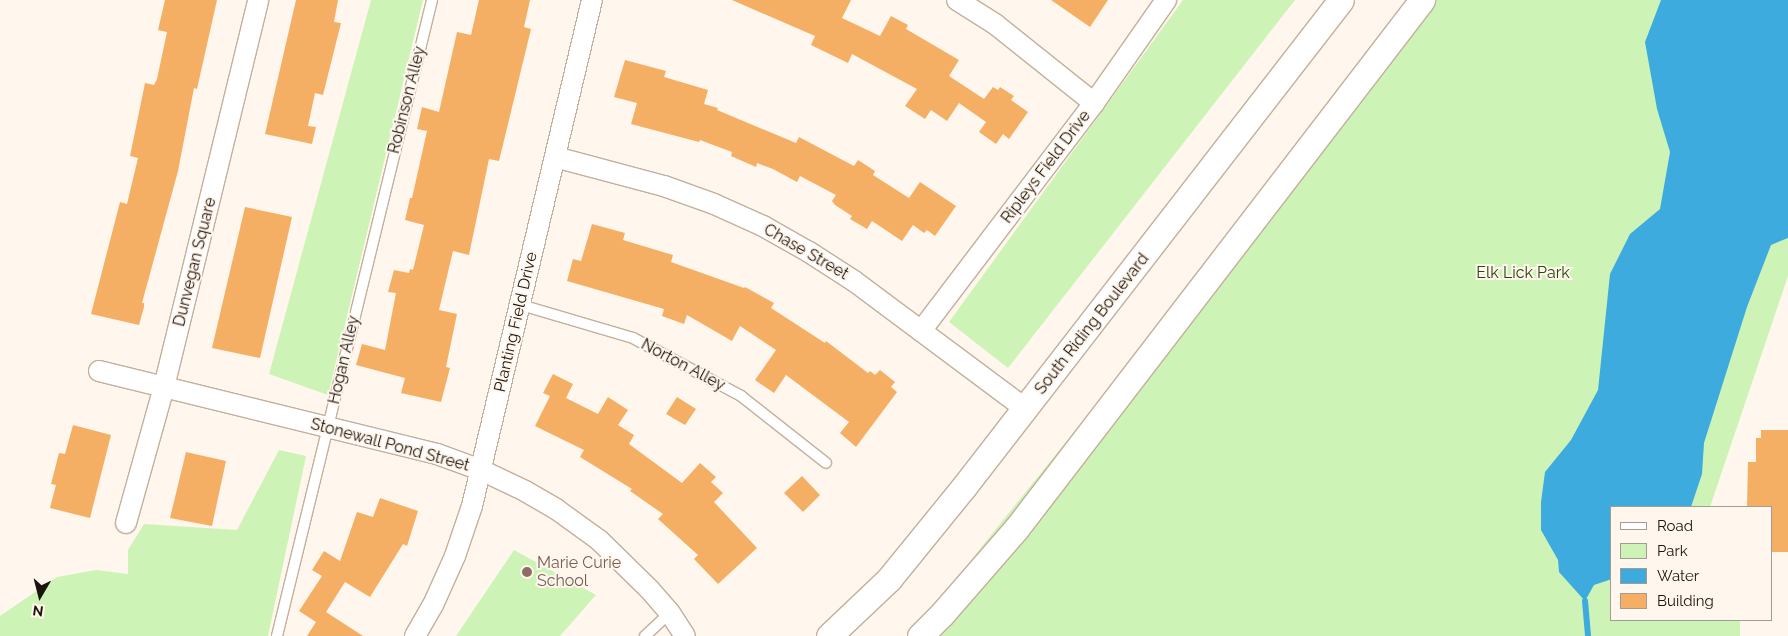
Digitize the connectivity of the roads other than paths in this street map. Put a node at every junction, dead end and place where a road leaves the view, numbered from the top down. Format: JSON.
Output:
{"nodes":[{"id":1,"x":258,"y":0,"type":"edge"},
{"id":2,"x":432,"y":0,"type":"edge"},
{"id":3,"x":592,"y":0,"type":"edge"},
{"id":4,"x":957,"y":0,"type":"edge"},
{"id":5,"x":1166,"y":0,"type":"edge"},
{"id":6,"x":1341,"y":0,"type":"edge"},
{"id":7,"x":1422,"y":0,"type":"edge"},
{"id":8,"x":1094,"y":103,"type":"junction"},
{"id":9,"x":555,"y":157,"type":"junction"},
{"id":10,"x":382,"y":200,"type":"joint"},
{"id":11,"x":521,"y":305,"type":"junction"},
{"id":12,"x":921,"y":331,"type":"junction"},
{"id":13,"x":99,"y":371,"type":"dead end"},
{"id":14,"x":164,"y":387,"type":"junction"},
{"id":15,"x":1026,"y":409,"type":"junction"},
{"id":16,"x":328,"y":427,"type":"junction"},
{"id":17,"x":826,"y":462,"type":"dead end"},
{"id":18,"x":481,"y":470,"type":"junction"},
{"id":19,"x":126,"y":523,"type":"dead end"},
{"id":20,"x":670,"y":613,"type":"junction"},
{"id":21,"x":276,"y":636,"type":"edge"},
{"id":22,"x":415,"y":636,"type":"edge"},
{"id":23,"x":646,"y":636,"type":"edge"},
{"id":24,"x":684,"y":636,"type":"edge"},
{"id":25,"x":829,"y":636,"type":"edge"},
{"id":26,"x":920,"y":636,"type":"edge"}],
"edges":[{"from":1,"to":14,"type":"street","name":"Dunvegan Square"},
{"from":2,"to":10,"type":"lane","name":"Robinson Alley"},
{"from":3,"to":9,"type":"street","name":"Planting Field Drive"},
{"from":4,"to":8,"type":"street"},
{"from":5,"to":8,"type":"street","name":"Ripleys Field Drive"},
{"from":6,"to":15,"type":"street","name":"South Riding Boulevard"},
{"from":7,"to":26,"type":"street"},
{"from":8,"to":12,"type":"street","name":"Ripleys Field Drive"},
{"from":9,"to":11,"type":"street","name":"Planting Field Drive"},
{"from":9,"to":12,"type":"street","name":"Chase Street"},
{"from":10,"to":16,"type":"lane","name":"Hogan Alley"},
{"from":11,"to":17,"type":"lane","name":"Norton Alley"},
{"from":11,"to":18,"type":"street","name":"Planting Field Drive"},
{"from":12,"to":15,"type":"street","name":"Chase Street"},
{"from":13,"to":14,"type":"street","name":"Stonewall Pond Street"},
{"from":14,"to":16,"type":"street","name":"Stonewall Pond Street"},
{"from":14,"to":19,"type":"street","name":"Dunvegan Square"},
{"from":15,"to":25,"type":"street","name":"South Riding Boulevard"},
{"from":16,"to":18,"type":"street","name":"Stonewall Pond Street"},
{"from":16,"to":21,"type":"lane","name":"Hogan Alley"},
{"from":18,"to":20,"type":"street","name":"Stonewall Pond Street"},
{"from":18,"to":22,"type":"street","name":"Planting Field Drive"},
{"from":20,"to":23,"type":"lane"},
{"from":20,"to":24,"type":"street","name":"Stonewall Pond Street"}]}
